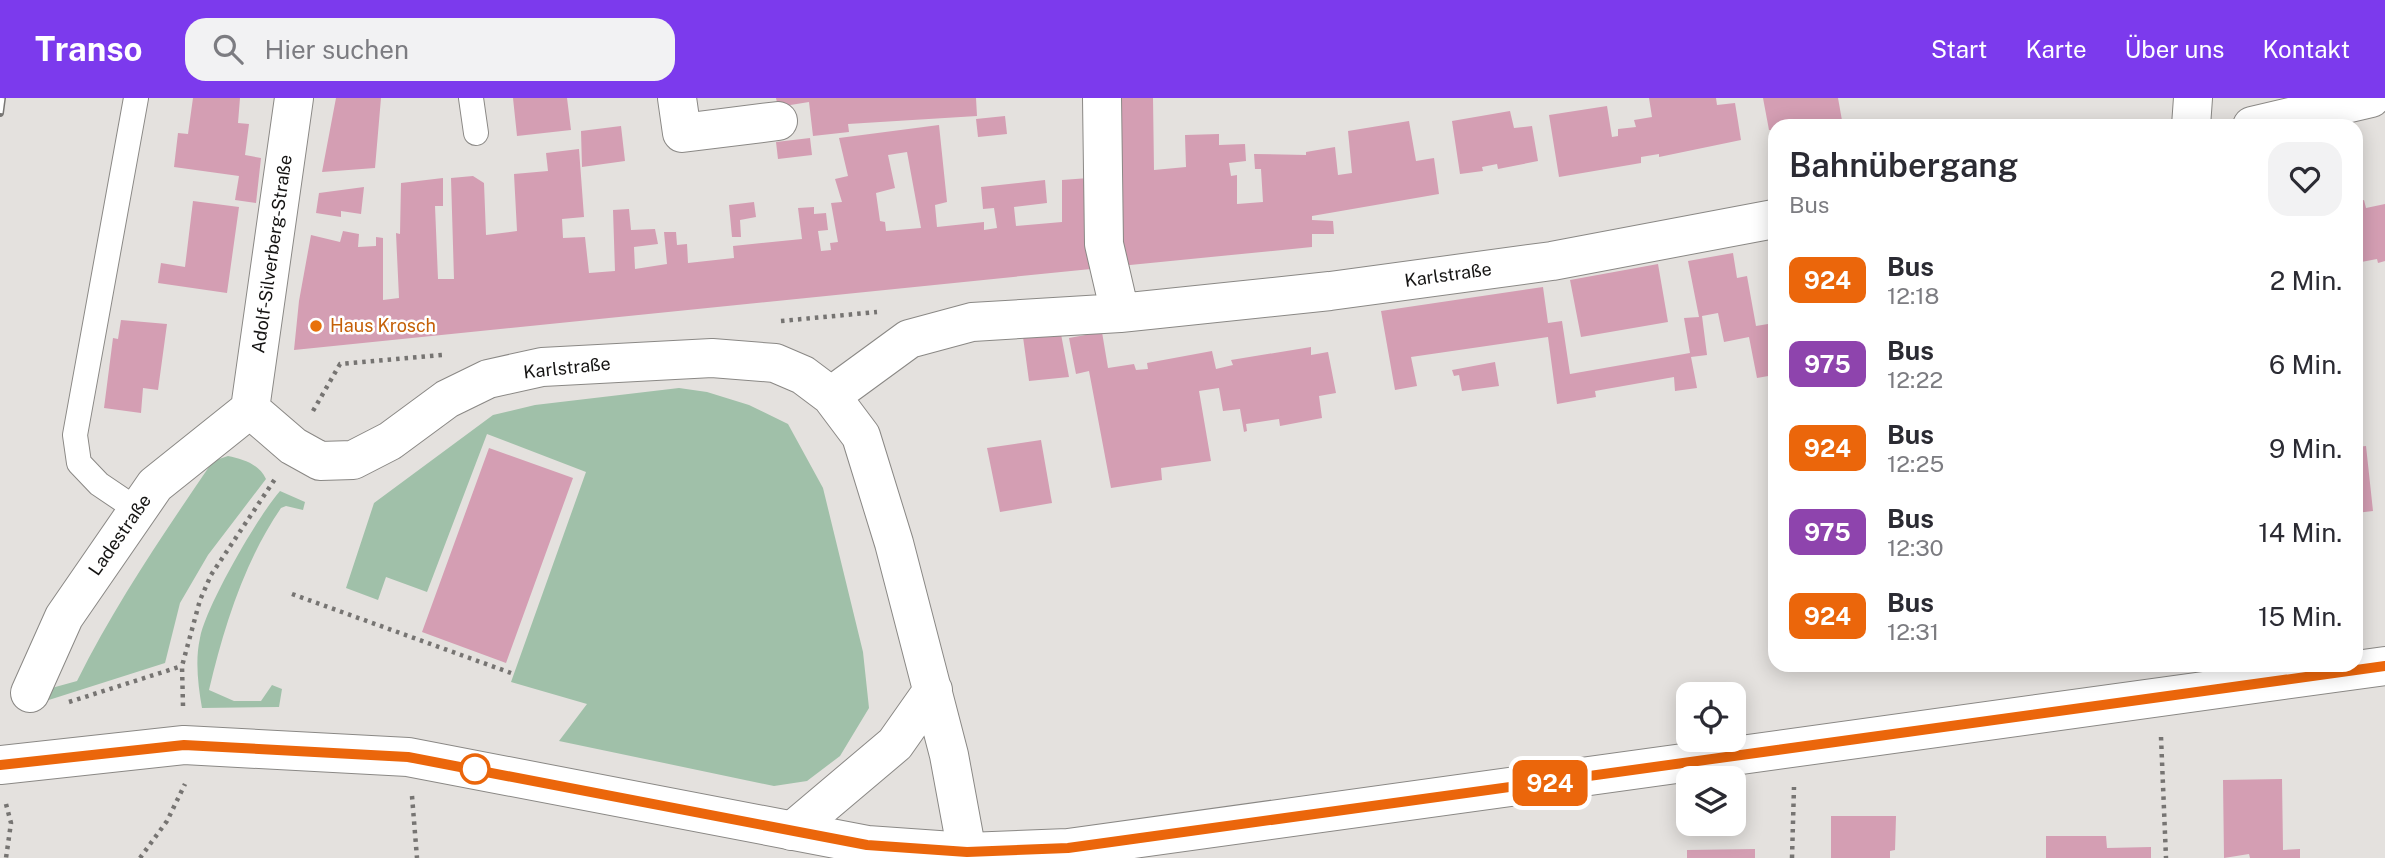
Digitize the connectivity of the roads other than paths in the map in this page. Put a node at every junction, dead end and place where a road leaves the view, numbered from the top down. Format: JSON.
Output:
{"nodes":[{"id":1,"x":136,"y":98,"type":"edge"},
{"id":2,"x":294,"y":98,"type":"edge"},
{"id":3,"x":471,"y":98,"type":"edge"},
{"id":4,"x":677,"y":98,"type":"edge"},
{"id":5,"x":1102,"y":98,"type":"edge"},
{"id":6,"x":2193,"y":98,"type":"edge"},
{"id":7,"x":2371,"y":98,"type":"edge"},
{"id":8,"x":2192,"y":119,"type":"edge"},
{"id":9,"x":2282,"y":119,"type":"edge"},
{"id":10,"x":778,"y":121,"type":"dead end"},
{"id":11,"x":476,"y":133,"type":"dead end"},
{"id":12,"x":1768,"y":220,"type":"edge"},
{"id":13,"x":1120,"y":313,"type":"junction"},
{"id":14,"x":831,"y":396,"type":"junction"},
{"id":15,"x":250,"y":409,"type":"junction"},
{"id":16,"x":136,"y":509,"type":"junction"},
{"id":17,"x":2385,"y":666,"type":"edge"},
{"id":18,"x":2363,"y":669,"type":"edge"},
{"id":19,"x":2342,"y":672,"type":"edge"},
{"id":20,"x":933,"y":690,"type":"junction"},
{"id":21,"x":30,"y":693,"type":"dead end"},
{"id":22,"x":1,"y":778,"type":"edge"},
{"id":23,"x":792,"y":831,"type":"junction"},
{"id":24,"x":967,"y":855,"type":"edge"}],
"edges":[{"from":1,"to":16,"type":"lane"},
{"from":2,"to":15,"type":"street","name":"Adolf-Silverberg-Straße"},
{"from":3,"to":11,"type":"lane"},
{"from":4,"to":10,"type":"street"},
{"from":5,"to":13,"type":"street"},
{"from":6,"to":8,"type":"street"},
{"from":7,"to":9,"type":"street"},
{"from":12,"to":13,"type":"street","name":"Karlstraße"},
{"from":13,"to":14,"type":"street","name":"Karlstraße"},
{"from":14,"to":15,"type":"street","name":"Karlstraße"},
{"from":14,"to":20,"type":"street","name":"Karlstraße"},
{"from":15,"to":16,"type":"street","name":"Ladestraße"},
{"from":16,"to":21,"type":"street","name":"Ladestraße"},
{"from":17,"to":18,"type":"street"},
{"from":19,"to":24,"type":"street"},
{"from":20,"to":23,"type":"street"},
{"from":20,"to":24,"type":"street","name":"Karlstraße"},
{"from":22,"to":23,"type":"street"},
{"from":23,"to":24,"type":"street"}]}
